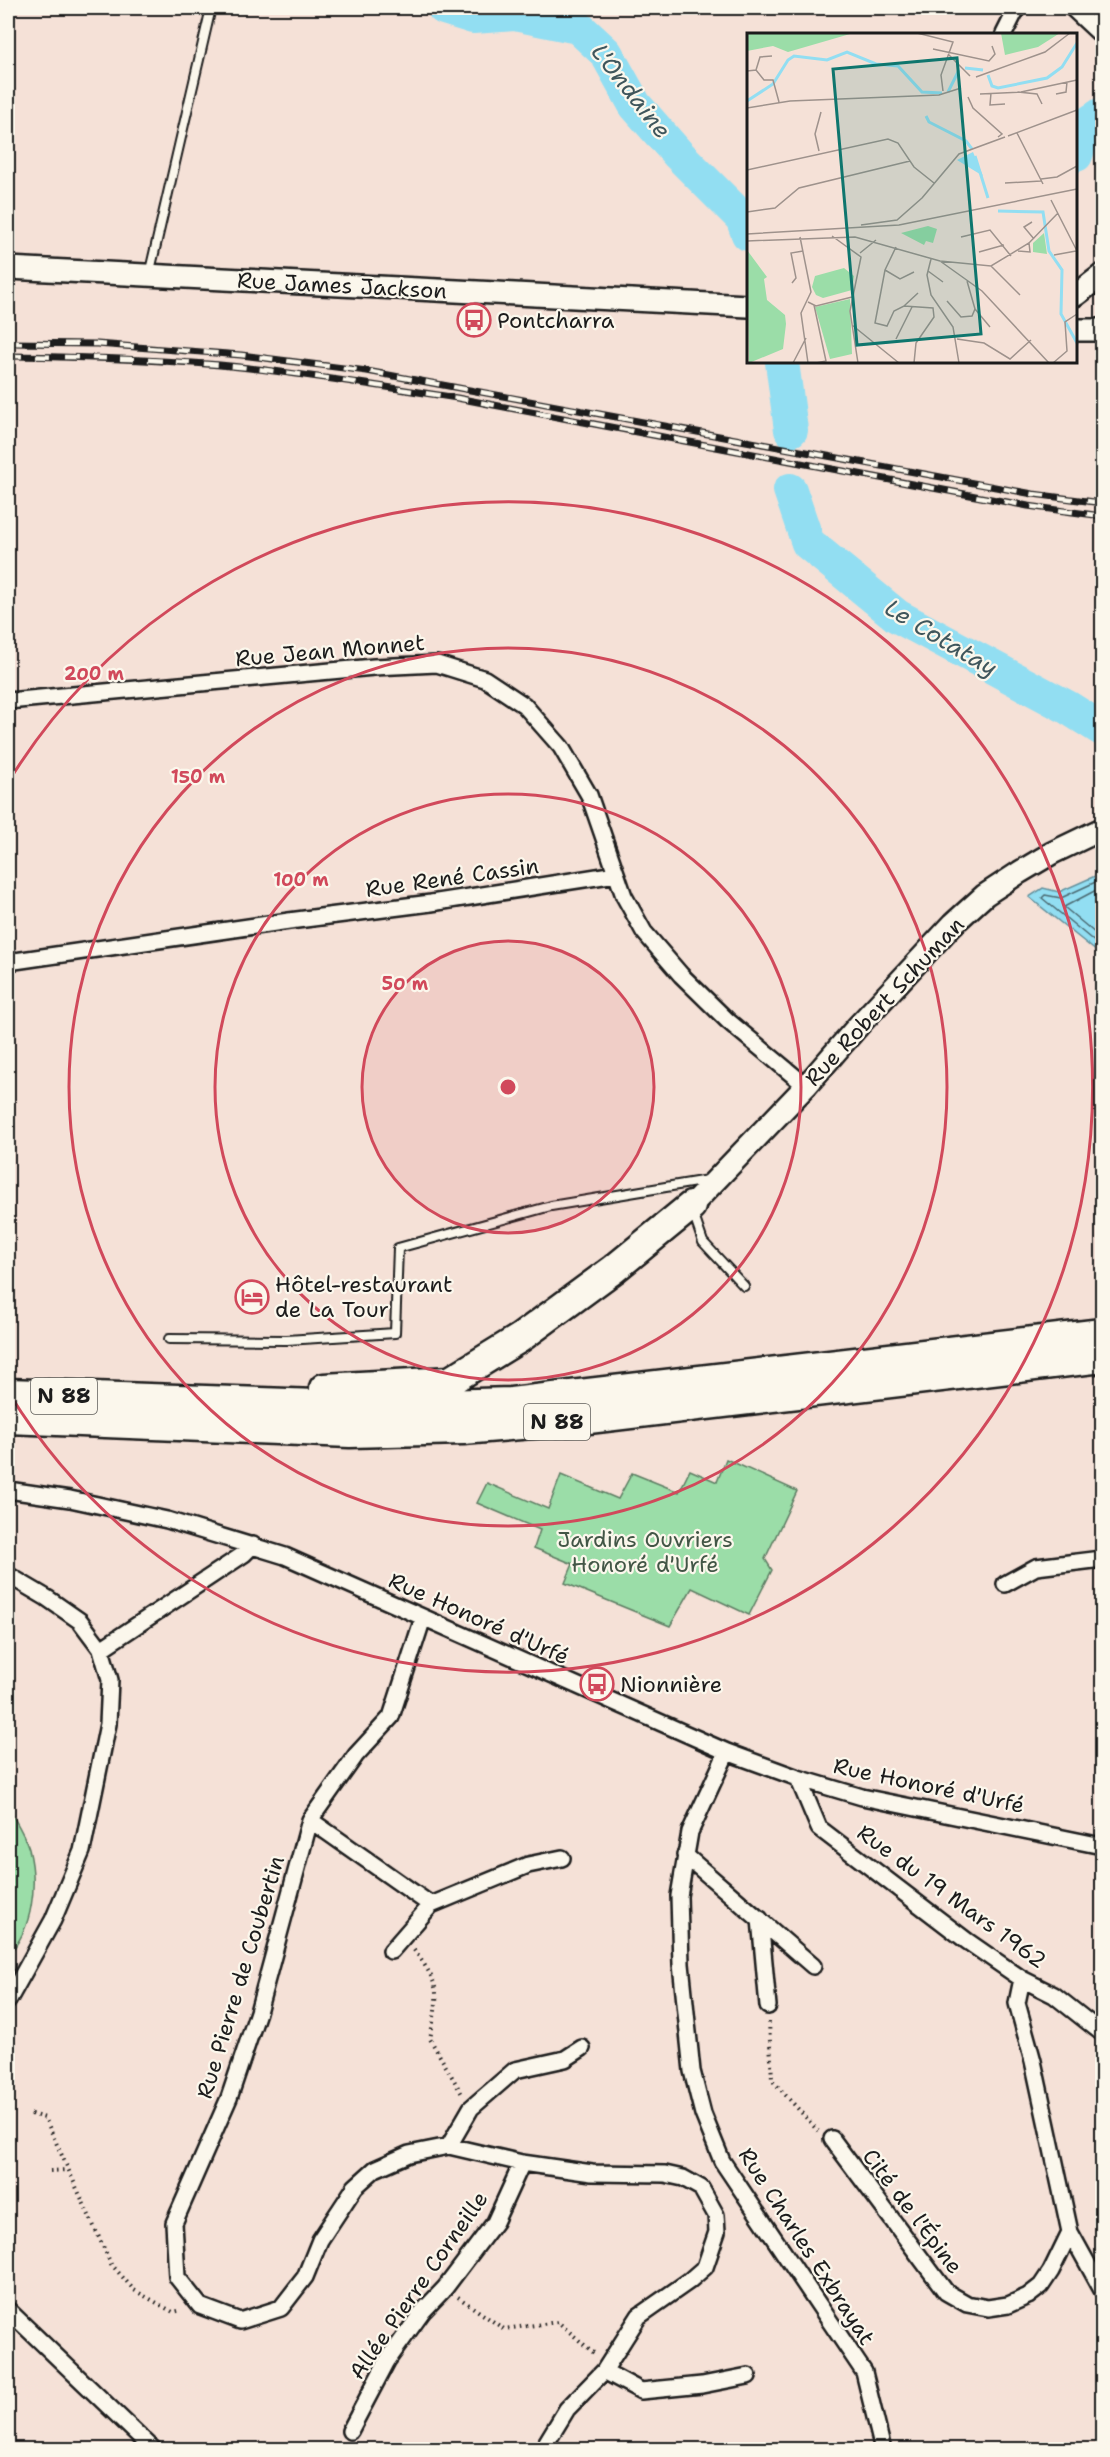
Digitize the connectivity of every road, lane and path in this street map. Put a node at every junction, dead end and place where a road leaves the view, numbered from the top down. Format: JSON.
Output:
{"nodes":[{"id":1,"x":211,"y":8,"type":"edge"},
{"id":2,"x":1017,"y":8,"type":"edge"},
{"id":3,"x":1072,"y":8,"type":"edge"},
{"id":4,"x":1004,"y":33,"type":"edge"},
{"id":5,"x":1102,"y":36,"type":"edge"},
{"id":6,"x":8,"y":268,"type":"edge"},
{"id":7,"x":149,"y":275,"type":"junction"},
{"id":8,"x":1102,"y":275,"type":"edge"},
{"id":9,"x":1077,"y":294,"type":"edge"},
{"id":10,"x":747,"y":306,"type":"edge"},
{"id":11,"x":1077,"y":330,"type":"edge"},
{"id":12,"x":1102,"y":330,"type":"edge"},
{"id":13,"x":8,"y":701,"type":"edge"},
{"id":14,"x":1102,"y":829,"type":"edge"},
{"id":15,"x":616,"y":874,"type":"junction"},
{"id":16,"x":8,"y":962,"type":"edge"},
{"id":17,"x":806,"y":1086,"type":"junction"},
{"id":18,"x":716,"y":1179,"type":"junction"},
{"id":19,"x":691,"y":1206,"type":"junction"},
{"id":20,"x":744,"y":1286,"type":"dead end"},
{"id":21,"x":1102,"y":1333,"type":"edge"},
{"id":22,"x":169,"y":1339,"type":"dead end"},
{"id":23,"x":1102,"y":1358,"type":"edge"},
{"id":24,"x":8,"y":1393,"type":"edge"},
{"id":25,"x":121,"y":1398,"type":"junction"},
{"id":26,"x":8,"y":1419,"type":"edge"},
{"id":27,"x":8,"y":1490,"type":"edge"},
{"id":28,"x":254,"y":1545,"type":"junction"},
{"id":29,"x":1102,"y":1559,"type":"edge"},
{"id":30,"x":8,"y":1575,"type":"edge"},
{"id":31,"x":1005,"y":1584,"type":"dead end"},
{"id":32,"x":423,"y":1618,"type":"junction"},
{"id":33,"x":101,"y":1649,"type":"junction"},
{"id":34,"x":727,"y":1752,"type":"junction"},
{"id":35,"x":798,"y":1778,"type":"junction"},
{"id":36,"x":310,"y":1820,"type":"junction"},
{"id":37,"x":1102,"y":1846,"type":"edge"},
{"id":38,"x":685,"y":1855,"type":"junction"},
{"id":39,"x":562,"y":1858,"type":"dead end"},
{"id":40,"x":430,"y":1905,"type":"junction"},
{"id":41,"x":760,"y":1918,"type":"junction"},
{"id":42,"x":404,"y":1937,"type":"junction"},
{"id":43,"x":391,"y":1951,"type":"dead end"},
{"id":44,"x":813,"y":1966,"type":"dead end"},
{"id":45,"x":1022,"y":1979,"type":"junction"},
{"id":46,"x":8,"y":2001,"type":"edge"},
{"id":47,"x":768,"y":2006,"type":"joint"},
{"id":48,"x":1102,"y":2033,"type":"edge"},
{"id":49,"x":582,"y":2048,"type":"dead end"},
{"id":50,"x":471,"y":2108,"type":"junction"},
{"id":51,"x":31,"y":2114,"type":"dead end"},
{"id":52,"x":832,"y":2139,"type":"joint"},
{"id":53,"x":448,"y":2146,"type":"junction"},
{"id":54,"x":522,"y":2163,"type":"junction"},
{"id":55,"x":68,"y":2170,"type":"junction"},
{"id":56,"x":50,"y":2171,"type":"dead end"},
{"id":57,"x":1070,"y":2232,"type":"junction"},
{"id":58,"x":445,"y":2288,"type":"junction"},
{"id":59,"x":1102,"y":2290,"type":"edge"},
{"id":60,"x":200,"y":2306,"type":"junction"},
{"id":61,"x":8,"y":2310,"type":"edge"},
{"id":62,"x":606,"y":2368,"type":"junction"},
{"id":63,"x":748,"y":2376,"type":"dead end"},
{"id":64,"x":350,"y":2431,"type":"dead end"},
{"id":65,"x":154,"y":2450,"type":"edge"},
{"id":66,"x":542,"y":2450,"type":"edge"},
{"id":67,"x":883,"y":2450,"type":"edge"}],
"edges":[{"from":1,"to":7,"type":"lane"},
{"from":2,"to":4,"type":"street"},
{"from":3,"to":5,"type":"street"},
{"from":6,"to":7,"type":"main road","name":"Rue James Jackson"},
{"from":7,"to":10,"type":"main road","name":"Rue James Jackson"},
{"from":8,"to":9,"type":"main road"},
{"from":11,"to":12,"type":"main road"},
{"from":13,"to":15,"type":"street","name":"Rue Jean Monnet"},
{"from":14,"to":17,"type":"main road","name":"Rue Robert Schuman"},
{"from":15,"to":16,"type":"street","name":"Rue René Cassin"},
{"from":15,"to":17,"type":"street","name":"Rue Jean Monnet"},
{"from":17,"to":18,"type":"main road","name":"Rue Robert Schuman"},
{"from":18,"to":19,"type":"main road","name":"Rue Robert Schuman"},
{"from":18,"to":22,"type":"lane"},
{"from":19,"to":20,"type":"lane"},
{"from":19,"to":25,"type":"highway"},
{"from":21,"to":25,"type":"highway","number":"N 88"},
{"from":23,"to":26,"type":"highway","number":"N 88"},
{"from":24,"to":25,"type":"highway","number":"N 88"},
{"from":27,"to":28,"type":"street","name":"Rue Honoré d'Urfé"},
{"from":28,"to":32,"type":"street","name":"Rue Honoré d'Urfé"},
{"from":28,"to":33,"type":"street"},
{"from":29,"to":31,"type":"street"},
{"from":30,"to":33,"type":"street"},
{"from":32,"to":34,"type":"street","name":"Rue Honoré d'Urfé"},
{"from":32,"to":36,"type":"street","name":"Rue Pierre de Coubertin"},
{"from":33,"to":46,"type":"street"},
{"from":34,"to":35,"type":"street","name":"Rue Honoré d'Urfé"},
{"from":34,"to":38,"type":"street","name":"Rue Charles Exbrayat"},
{"from":35,"to":37,"type":"street","name":"Rue Honoré d'Urfé"},
{"from":35,"to":45,"type":"street","name":"Rue du 19 Mars 1962"},
{"from":36,"to":40,"type":"street"},
{"from":36,"to":60,"type":"street","name":"Rue Pierre de Coubertin"},
{"from":38,"to":41,"type":"street"},
{"from":38,"to":67,"type":"street","name":"Rue Charles Exbrayat"},
{"from":39,"to":40,"type":"street"},
{"from":40,"to":42,"type":"street"},
{"from":41,"to":44,"type":"street"},
{"from":41,"to":47,"type":"street"},
{"from":42,"to":43,"type":"street"},
{"from":42,"to":50,"type":"path"},
{"from":45,"to":48,"type":"street","name":"Rue du 19 Mars 1962"},
{"from":45,"to":57,"type":"street"},
{"from":47,"to":52,"type":"path"},
{"from":49,"to":50,"type":"street"},
{"from":50,"to":53,"type":"street"},
{"from":51,"to":55,"type":"path"},
{"from":52,"to":57,"type":"street","name":"Cité de l'Épine"},
{"from":53,"to":54,"type":"street"},
{"from":53,"to":60,"type":"street"},
{"from":54,"to":58,"type":"street","name":"Allée Pierre Corneille"},
{"from":54,"to":62,"type":"street"},
{"from":55,"to":56,"type":"path"},
{"from":55,"to":60,"type":"path"},
{"from":57,"to":59,"type":"street"},
{"from":58,"to":62,"type":"path"},
{"from":58,"to":64,"type":"street","name":"Allée Pierre Corneille"},
{"from":61,"to":65,"type":"street"},
{"from":62,"to":63,"type":"street"},
{"from":62,"to":66,"type":"street"}]}
